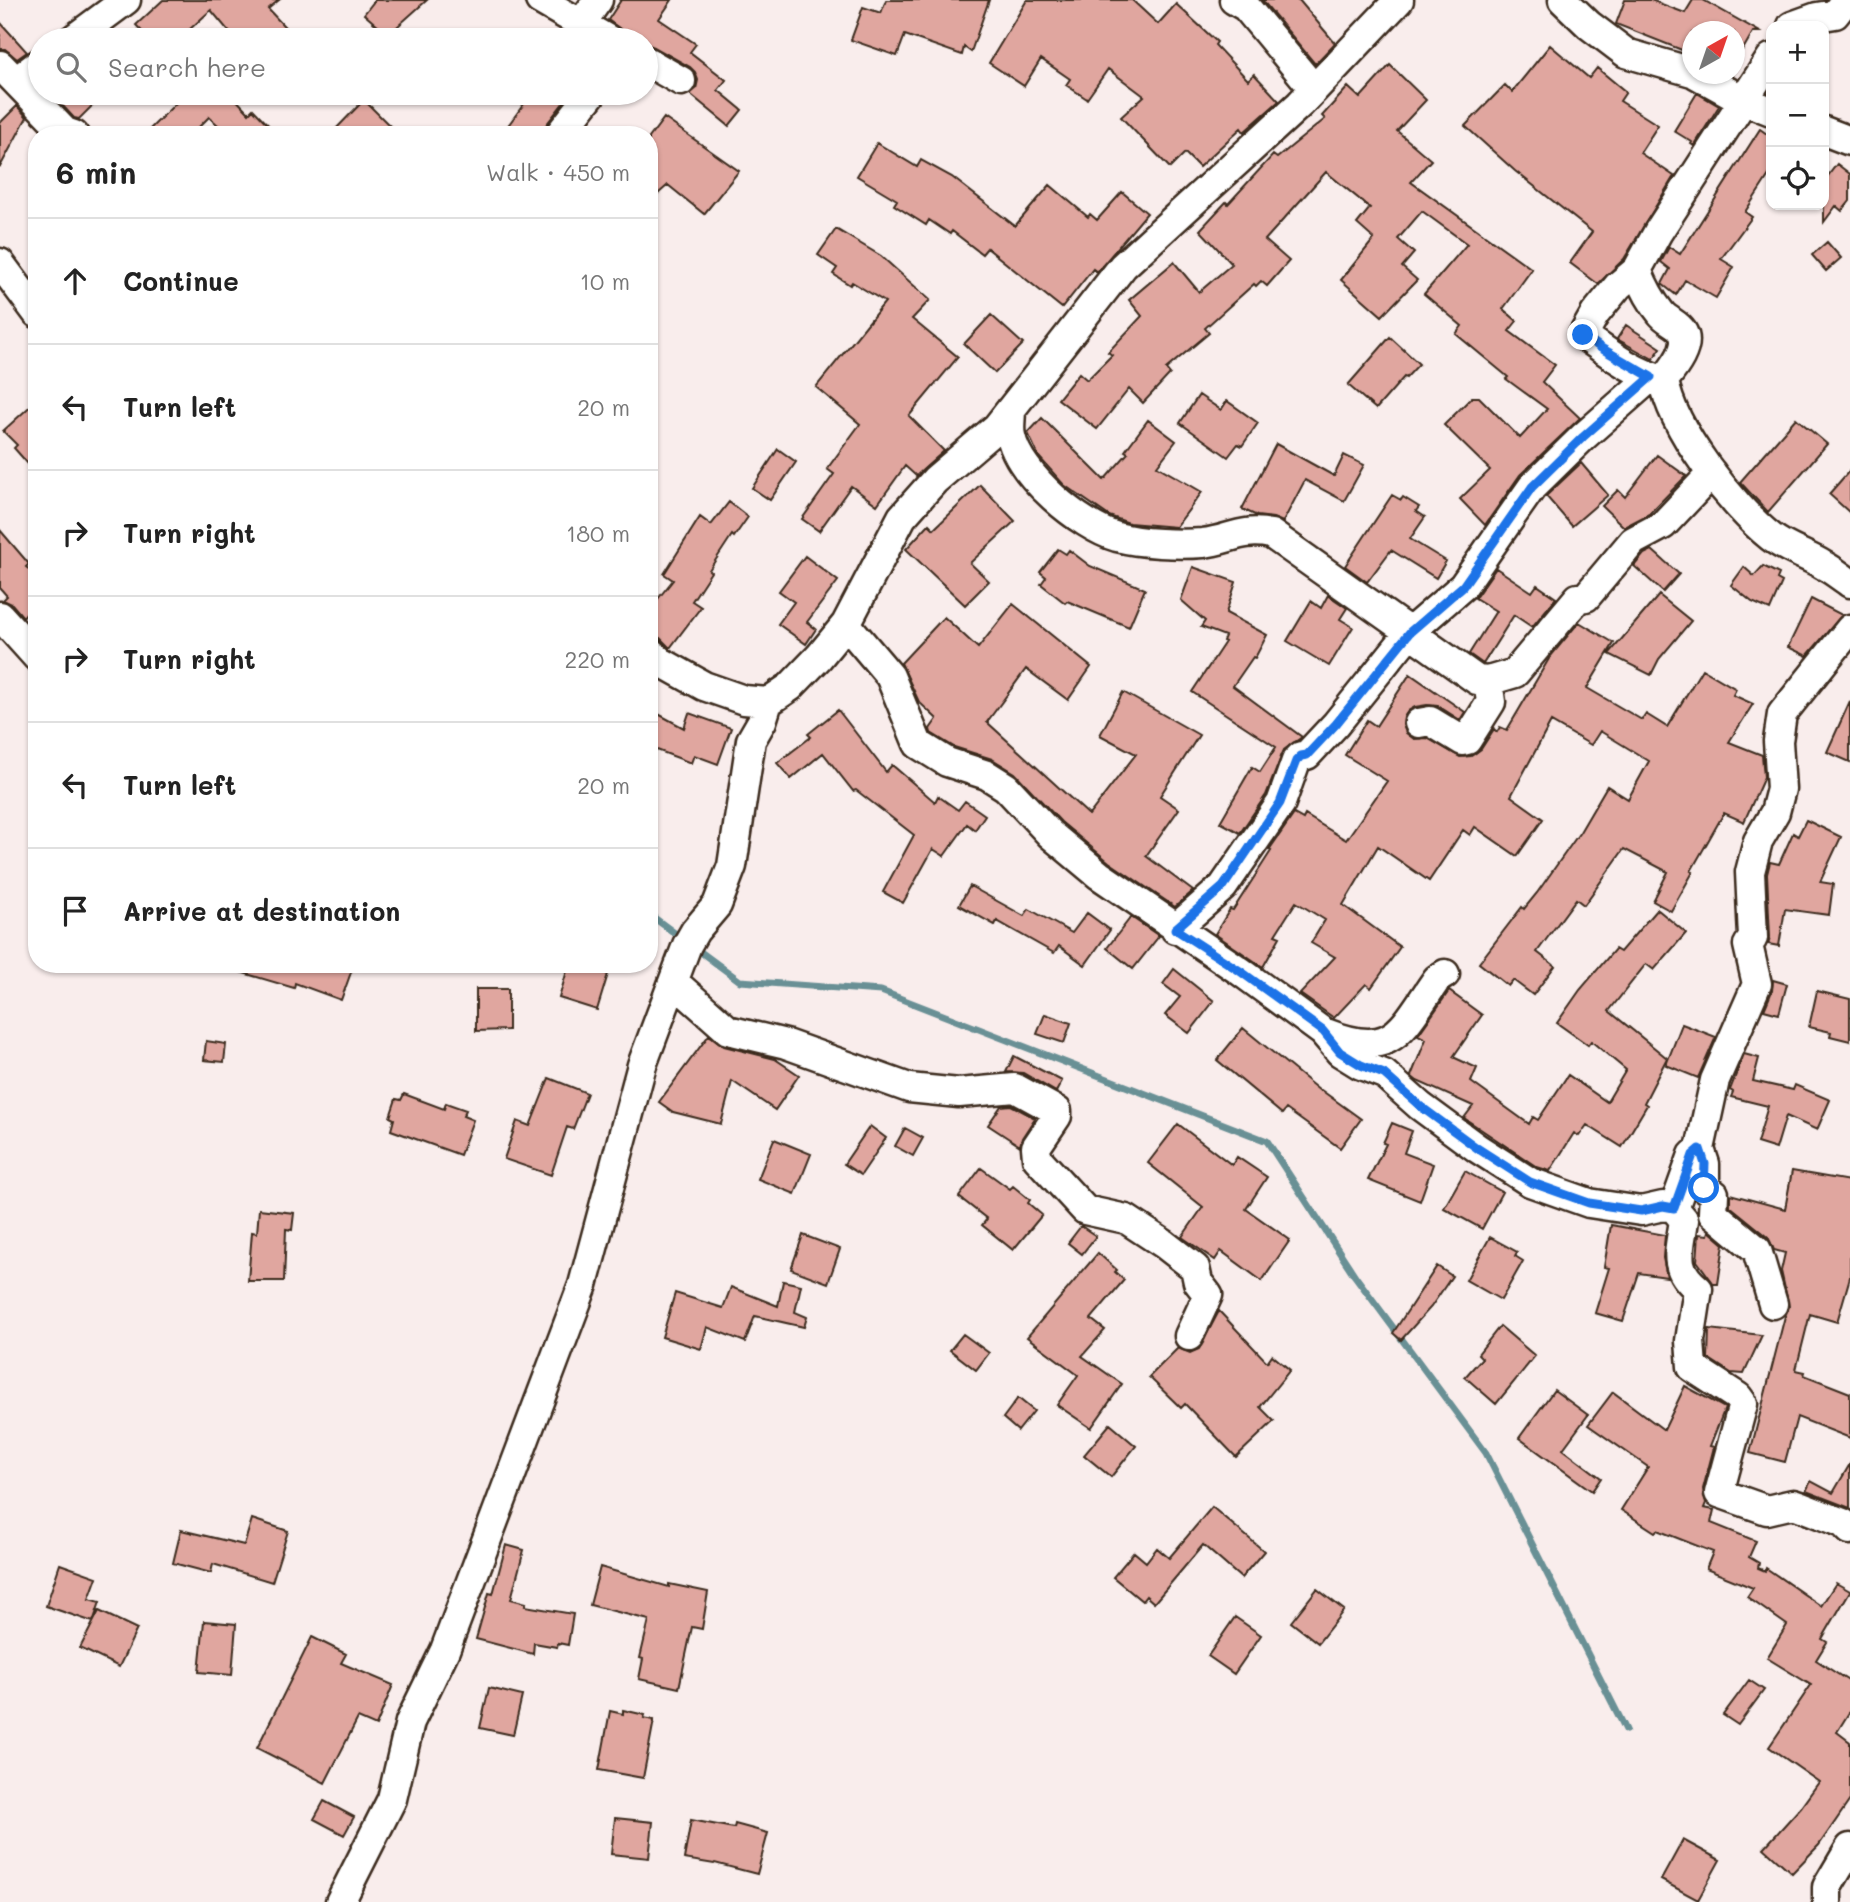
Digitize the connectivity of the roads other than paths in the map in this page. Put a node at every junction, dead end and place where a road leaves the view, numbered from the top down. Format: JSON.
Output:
{"nodes":[{"id":1,"x":126,"y":0,"type":"edge"},
{"id":2,"x":540,"y":0,"type":"edge"},
{"id":3,"x":598,"y":0,"type":"edge"},
{"id":4,"x":1234,"y":0,"type":"edge"},
{"id":5,"x":1399,"y":0,"type":"edge"},
{"id":6,"x":1563,"y":0,"type":"edge"},
{"id":7,"x":1812,"y":0,"type":"edge"},
{"id":8,"x":1846,"y":0,"type":"edge"},
{"id":9,"x":1589,"y":13,"type":"edge"},
{"id":10,"x":1796,"y":21,"type":"edge"},
{"id":11,"x":1808,"y":21,"type":"edge"},
{"id":12,"x":581,"y":24,"type":"junction"},
{"id":13,"x":88,"y":28,"type":"edge"},
{"id":14,"x":588,"y":28,"type":"edge"},
{"id":15,"x":1766,"y":66,"type":"edge"},
{"id":16,"x":28,"y":67,"type":"edge"},
{"id":17,"x":658,"y":68,"type":"edge"},
{"id":18,"x":1682,"y":69,"type":"edge"},
{"id":19,"x":8,"y":73,"type":"edge"},
{"id":20,"x":681,"y":81,"type":"dead end"},
{"id":21,"x":1714,"y":84,"type":"edge"},
{"id":22,"x":1314,"y":89,"type":"junction"},
{"id":23,"x":28,"y":94,"type":"edge"},
{"id":24,"x":1743,"y":100,"type":"junction"},
{"id":25,"x":39,"y":105,"type":"edge"},
{"id":26,"x":583,"y":105,"type":"edge"},
{"id":27,"x":1766,"y":108,"type":"edge"},
{"id":28,"x":59,"y":126,"type":"edge"},
{"id":29,"x":568,"y":126,"type":"edge"},
{"id":30,"x":1829,"y":133,"type":"edge"},
{"id":31,"x":1850,"y":141,"type":"edge"},
{"id":32,"x":0,"y":263,"type":"edge"},
{"id":33,"x":1637,"y":270,"type":"junction"},
{"id":34,"x":28,"y":301,"type":"edge"},
{"id":35,"x":1657,"y":379,"type":"junction"},
{"id":36,"x":1011,"y":409,"type":"junction"},
{"id":37,"x":1712,"y":473,"type":"junction"},
{"id":38,"x":1850,"y":583,"type":"edge"},
{"id":39,"x":0,"y":617,"type":"edge"},
{"id":40,"x":846,"y":624,"type":"junction"},
{"id":41,"x":1850,"y":629,"type":"edge"},
{"id":42,"x":1410,"y":632,"type":"junction"},
{"id":43,"x":28,"y":647,"type":"edge"},
{"id":44,"x":658,"y":659,"type":"edge"},
{"id":45,"x":1488,"y":681,"type":"junction"},
{"id":46,"x":768,"y":702,"type":"junction"},
{"id":47,"x":1419,"y":723,"type":"dead end"},
{"id":48,"x":1175,"y":929,"type":"junction"},
{"id":49,"x":1445,"y":974,"type":"dead end"},
{"id":50,"x":674,"y":982,"type":"junction"},
{"id":51,"x":1323,"y":1031,"type":"junction"},
{"id":52,"x":1700,"y":1149,"type":"junction"},
{"id":53,"x":1674,"y":1208,"type":"junction"},
{"id":54,"x":1773,"y":1304,"type":"dead end"},
{"id":55,"x":1189,"y":1336,"type":"dead end"},
{"id":56,"x":1850,"y":1530,"type":"edge"},
{"id":57,"x":1850,"y":1848,"type":"edge"},
{"id":58,"x":1826,"y":1901,"type":"edge"},
{"id":59,"x":340,"y":1902,"type":"edge"}],
"edges":[{"from":1,"to":13,"type":"street"},
{"from":2,"to":12,"type":"street"},
{"from":3,"to":12,"type":"street"},
{"from":4,"to":22,"type":"street"},
{"from":5,"to":22,"type":"street"},
{"from":6,"to":9,"type":"street"},
{"from":7,"to":10,"type":"street"},
{"from":8,"to":11,"type":"street"},
{"from":9,"to":18,"type":"street"},
{"from":12,"to":14,"type":"street"},
{"from":15,"to":24,"type":"street"},
{"from":16,"to":19,"type":"street"},
{"from":17,"to":20,"type":"street"},
{"from":19,"to":23,"type":"street"},
{"from":21,"to":24,"type":"street"},
{"from":22,"to":36,"type":"street"},
{"from":24,"to":27,"type":"street"},
{"from":24,"to":33,"type":"street"},
{"from":25,"to":28,"type":"street"},
{"from":26,"to":29,"type":"street"},
{"from":30,"to":31,"type":"street"},
{"from":32,"to":34,"type":"street"},
{"from":33,"to":35,"type":"street"},
{"from":33,"to":35,"type":"street"},
{"from":35,"to":37,"type":"street"},
{"from":35,"to":42,"type":"street"},
{"from":36,"to":40,"type":"street"},
{"from":36,"to":42,"type":"street"},
{"from":37,"to":38,"type":"street"},
{"from":37,"to":45,"type":"street"},
{"from":39,"to":43,"type":"street"},
{"from":40,"to":46,"type":"street"},
{"from":40,"to":48,"type":"street"},
{"from":41,"to":52,"type":"street"},
{"from":42,"to":45,"type":"street"},
{"from":42,"to":48,"type":"street"},
{"from":44,"to":46,"type":"street"},
{"from":45,"to":47,"type":"street"},
{"from":46,"to":50,"type":"street"},
{"from":48,"to":51,"type":"street"},
{"from":49,"to":51,"type":"street"},
{"from":50,"to":55,"type":"street"},
{"from":50,"to":59,"type":"street"},
{"from":51,"to":53,"type":"street"},
{"from":52,"to":53,"type":"street"},
{"from":52,"to":54,"type":"street"},
{"from":53,"to":56,"type":"street"},
{"from":57,"to":58,"type":"street"}]}
